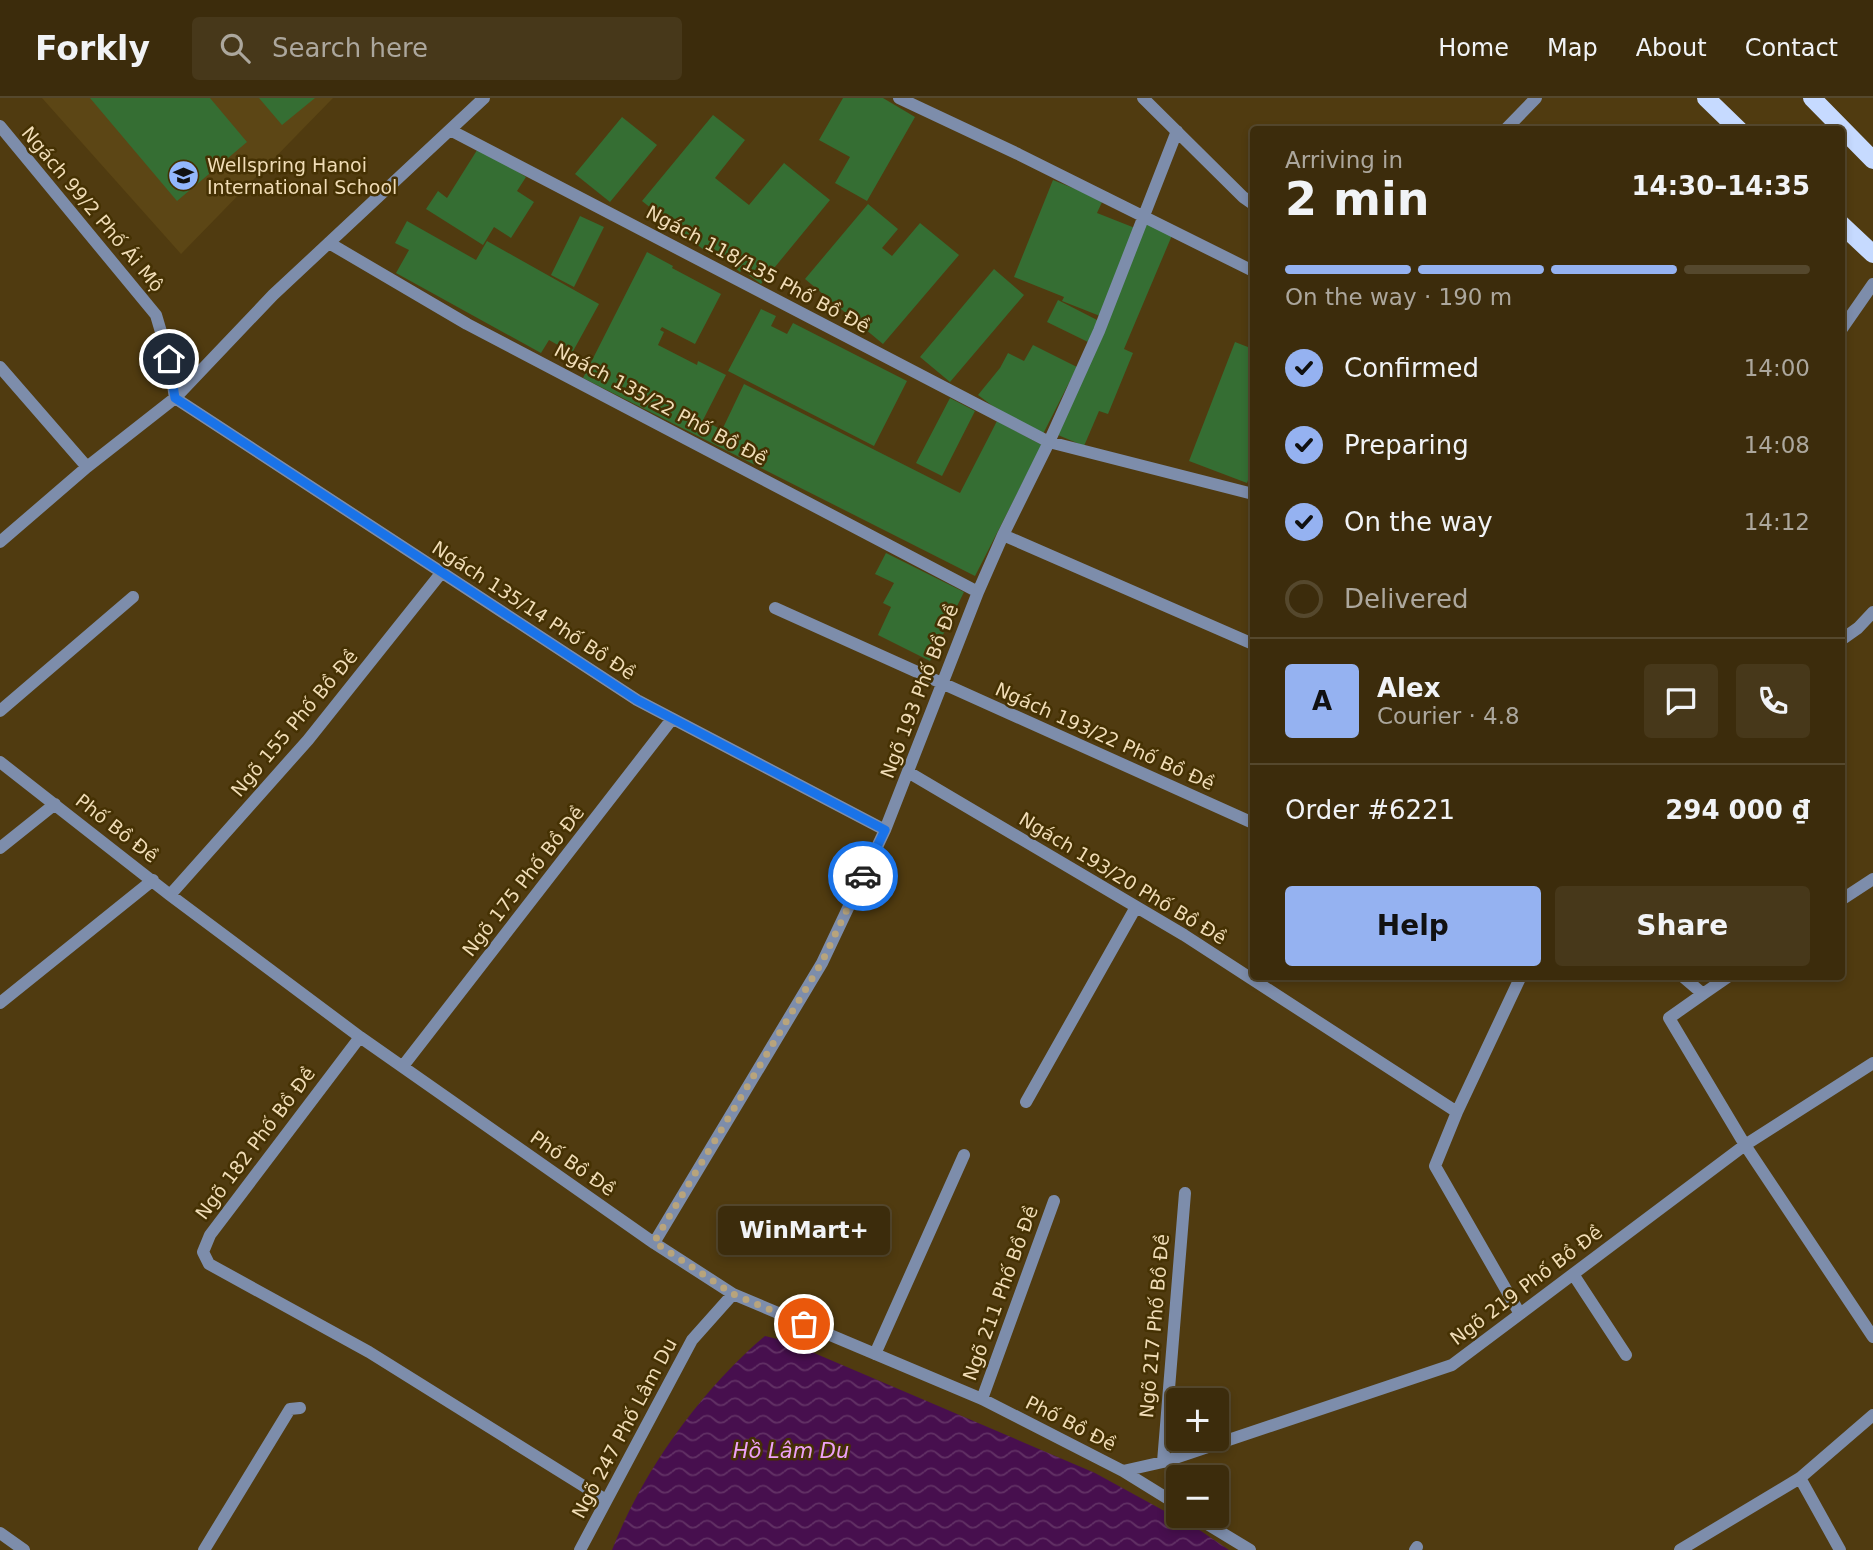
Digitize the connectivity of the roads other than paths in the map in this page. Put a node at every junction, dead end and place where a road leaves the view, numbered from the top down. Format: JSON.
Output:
{"nodes":[{"id":1,"x":484,"y":98,"type":"edge"},
{"id":2,"x":899,"y":98,"type":"edge"},
{"id":3,"x":1143,"y":98,"type":"edge"},
{"id":4,"x":1536,"y":98,"type":"edge"},
{"id":5,"x":1706,"y":98,"type":"edge"},
{"id":6,"x":1812,"y":98,"type":"edge"},
{"id":7,"x":0,"y":126,"type":"edge"},
{"id":8,"x":1509,"y":126,"type":"edge"},
{"id":9,"x":1736,"y":126,"type":"edge"},
{"id":10,"x":1840,"y":126,"type":"edge"},
{"id":11,"x":450,"y":130,"type":"junction"},
{"id":12,"x":1177,"y":131,"type":"junction"},
{"id":13,"x":1845,"y":132,"type":"edge"},
{"id":14,"x":1873,"y":160,"type":"edge"},
{"id":15,"x":1250,"y":202,"type":"edge"},
{"id":16,"x":1143,"y":217,"type":"junction"},
{"id":17,"x":1845,"y":228,"type":"edge"},
{"id":18,"x":329,"y":243,"type":"junction"},
{"id":19,"x":1873,"y":254,"type":"edge"},
{"id":20,"x":1250,"y":270,"type":"edge"},
{"id":21,"x":1873,"y":284,"type":"edge"},
{"id":22,"x":1845,"y":324,"type":"edge"},
{"id":23,"x":0,"y":367,"type":"edge"},
{"id":24,"x":175,"y":398,"type":"junction"},
{"id":25,"x":1049,"y":442,"type":"junction"},
{"id":26,"x":86,"y":467,"type":"junction"},
{"id":27,"x":1250,"y":493,"type":"edge"},
{"id":28,"x":1003,"y":535,"type":"junction"},
{"id":29,"x":0,"y":542,"type":"edge"},
{"id":30,"x":442,"y":572,"type":"junction"},
{"id":31,"x":978,"y":592,"type":"junction"},
{"id":32,"x":134,"y":597,"type":"dead end"},
{"id":33,"x":775,"y":608,"type":"dead end"},
{"id":34,"x":1873,"y":612,"type":"edge"},
{"id":35,"x":1845,"y":637,"type":"edge"},
{"id":36,"x":1250,"y":643,"type":"edge"},
{"id":37,"x":942,"y":683,"type":"junction"},
{"id":38,"x":0,"y":711,"type":"edge"},
{"id":39,"x":672,"y":719,"type":"junction"},
{"id":40,"x":0,"y":762,"type":"edge"},
{"id":41,"x":908,"y":772,"type":"junction"},
{"id":42,"x":55,"y":803,"type":"junction"},
{"id":43,"x":1250,"y":822,"type":"edge"},
{"id":44,"x":885,"y":830,"type":"junction"},
{"id":45,"x":0,"y":848,"type":"edge"},
{"id":46,"x":1873,"y":879,"type":"edge"},
{"id":47,"x":153,"y":880,"type":"junction"},
{"id":48,"x":170,"y":895,"type":"junction"},
{"id":49,"x":1845,"y":898,"type":"edge"},
{"id":50,"x":1136,"y":907,"type":"junction"},
{"id":51,"x":1250,"y":978,"type":"edge"},
{"id":52,"x":1253,"y":980,"type":"edge"},
{"id":53,"x":1519,"y":980,"type":"edge"},
{"id":54,"x":1687,"y":980,"type":"edge"},
{"id":55,"x":1723,"y":980,"type":"edge"},
{"id":56,"x":1703,"y":994,"type":"junction"},
{"id":57,"x":0,"y":1003,"type":"edge"},
{"id":58,"x":360,"y":1037,"type":"junction"},
{"id":59,"x":1873,"y":1063,"type":"edge"},
{"id":60,"x":403,"y":1066,"type":"junction"},
{"id":61,"x":1026,"y":1102,"type":"dead end"},
{"id":62,"x":1457,"y":1112,"type":"junction"},
{"id":63,"x":1745,"y":1145,"type":"junction"},
{"id":64,"x":964,"y":1156,"type":"dead end"},
{"id":65,"x":1185,"y":1193,"type":"dead end"},
{"id":66,"x":1054,"y":1201,"type":"dead end"},
{"id":67,"x":654,"y":1242,"type":"junction"},
{"id":68,"x":1573,"y":1274,"type":"junction"},
{"id":69,"x":733,"y":1294,"type":"junction"},
{"id":70,"x":1520,"y":1314,"type":"junction"},
{"id":71,"x":1873,"y":1337,"type":"edge"},
{"id":72,"x":875,"y":1354,"type":"junction"},
{"id":73,"x":1626,"y":1355,"type":"dead end"},
{"id":74,"x":982,"y":1399,"type":"junction"},
{"id":75,"x":300,"y":1408,"type":"dead end"},
{"id":76,"x":1873,"y":1415,"type":"edge"},
{"id":77,"x":1163,"y":1462,"type":"junction"},
{"id":78,"x":1123,"y":1471,"type":"junction"},
{"id":79,"x":1800,"y":1478,"type":"junction"},
{"id":80,"x":1166,"y":1498,"type":"edge"},
{"id":81,"x":606,"y":1500,"type":"junction"},
{"id":82,"x":1214,"y":1528,"type":"edge"},
{"id":83,"x":0,"y":1534,"type":"edge"},
{"id":84,"x":24,"y":1550,"type":"edge"},
{"id":85,"x":204,"y":1550,"type":"edge"},
{"id":86,"x":579,"y":1550,"type":"edge"},
{"id":87,"x":1250,"y":1550,"type":"edge"},
{"id":88,"x":1680,"y":1550,"type":"edge"},
{"id":89,"x":1840,"y":1550,"type":"edge"}],
"edges":[{"from":1,"to":11,"type":"street"},
{"from":2,"to":16,"type":"street"},
{"from":3,"to":12,"type":"street"},
{"from":4,"to":8,"type":"street"},
{"from":5,"to":9,"type":"main road"},
{"from":6,"to":10,"type":"main road"},
{"from":7,"to":24,"type":"street","name":"Ngách 99/2 Phố Ái Mộ"},
{"from":11,"to":18,"type":"street"},
{"from":11,"to":25,"type":"street","name":"Ngách 118/135 Phố Bồ Đề"},
{"from":12,"to":15,"type":"street"},
{"from":12,"to":16,"type":"street","name":"Ngõ 193 Phố Bồ Đề"},
{"from":13,"to":14,"type":"main road"},
{"from":16,"to":20,"type":"street"},
{"from":16,"to":25,"type":"street","name":"Ngõ 193 Phố Bồ Đề"},
{"from":17,"to":19,"type":"main road"},
{"from":18,"to":24,"type":"street"},
{"from":18,"to":31,"type":"street","name":"Ngách 135/22 Phố Bồ Đề"},
{"from":21,"to":22,"type":"street"},
{"from":23,"to":26,"type":"street"},
{"from":24,"to":26,"type":"street"},
{"from":24,"to":30,"type":"street","name":"Ngách 135/14 Phố Bồ Đề"},
{"from":25,"to":27,"type":"street","name":"Ngách 118/135 Phố Bồ Đề"},
{"from":25,"to":28,"type":"street","name":"Ngõ 193 Phố Bồ Đề"},
{"from":26,"to":29,"type":"street"},
{"from":28,"to":31,"type":"street","name":"Ngõ 193 Phố Bồ Đề"},
{"from":28,"to":36,"type":"street"},
{"from":30,"to":39,"type":"street","name":"Ngách 135/14 Phố Bồ Đề"},
{"from":30,"to":48,"type":"street","name":"Ngõ 155 Phố Bồ Đề"},
{"from":31,"to":37,"type":"street","name":"Ngõ 193 Phố Bồ Đề"},
{"from":32,"to":38,"type":"street"},
{"from":33,"to":37,"type":"street","name":"Ngách 193/22 Phố Bồ Đề"},
{"from":34,"to":35,"type":"street"},
{"from":37,"to":41,"type":"street","name":"Ngõ 193 Phố Bồ Đề"},
{"from":37,"to":43,"type":"street","name":"Ngách 193/22 Phố Bồ Đề"},
{"from":39,"to":44,"type":"street","name":"Ngách 135/14 Phố Bồ Đề"},
{"from":39,"to":60,"type":"street","name":"Ngõ 175 Phố Bồ Đề"},
{"from":40,"to":42,"type":"street","name":"Phố Bồ Đề"},
{"from":41,"to":44,"type":"street","name":"Ngõ 193 Phố Bồ Đề"},
{"from":41,"to":50,"type":"street","name":"Ngách 193/20 Phố Bồ Đề"},
{"from":42,"to":45,"type":"street"},
{"from":42,"to":47,"type":"street","name":"Phố Bồ Đề"},
{"from":44,"to":67,"type":"street","name":"Ngõ 193 Phố Bồ Đề"},
{"from":46,"to":49,"type":"street"},
{"from":47,"to":48,"type":"street","name":"Phố Bồ Đề"},
{"from":47,"to":57,"type":"street"},
{"from":48,"to":58,"type":"street","name":"Phố Bồ Đề"},
{"from":50,"to":51,"type":"street","name":"Ngách 193/20 Phố Bồ Đề"},
{"from":50,"to":61,"type":"street"},
{"from":52,"to":62,"type":"street","name":"Ngách 193/20 Phố Bồ Đề"},
{"from":53,"to":62,"type":"street"},
{"from":54,"to":56,"type":"street"},
{"from":55,"to":56,"type":"street"},
{"from":56,"to":63,"type":"street"},
{"from":58,"to":60,"type":"street","name":"Phố Bồ Đề"},
{"from":58,"to":81,"type":"street","name":"Ngõ 182 Phố Bồ Đề"},
{"from":59,"to":63,"type":"street","name":"Ngõ 219 Phố Bồ Đề"},
{"from":60,"to":67,"type":"street","name":"Phố Bồ Đề"},
{"from":62,"to":70,"type":"street"},
{"from":63,"to":68,"type":"street","name":"Ngõ 219 Phố Bồ Đề"},
{"from":63,"to":71,"type":"street"},
{"from":64,"to":72,"type":"street"},
{"from":65,"to":77,"type":"street","name":"Ngõ 217 Phố Bồ Đề"},
{"from":66,"to":74,"type":"street","name":"Ngõ 211 Phố Bồ Đề"},
{"from":67,"to":69,"type":"street","name":"Phố Bồ Đề"},
{"from":68,"to":70,"type":"street","name":"Ngõ 219 Phố Bồ Đề"},
{"from":68,"to":73,"type":"street"},
{"from":69,"to":72,"type":"street","name":"Phố Bồ Đề"},
{"from":69,"to":81,"type":"street","name":"Ngõ 247 Phố Lâm Du"},
{"from":70,"to":77,"type":"street","name":"Ngõ 219 Phố Bồ Đề"},
{"from":72,"to":74,"type":"street","name":"Phố Bồ Đề"},
{"from":74,"to":78,"type":"street","name":"Phố Bồ Đề"},
{"from":75,"to":85,"type":"street"},
{"from":76,"to":79,"type":"street"},
{"from":77,"to":78,"type":"street","name":"Ngõ 219 Phố Bồ Đề"},
{"from":78,"to":80,"type":"street","name":"Phố Bồ Đề"},
{"from":79,"to":88,"type":"street"},
{"from":79,"to":89,"type":"street"},
{"from":81,"to":86,"type":"street","name":"Ngõ 247 Phố Lâm Du"},
{"from":82,"to":87,"type":"street"},
{"from":83,"to":84,"type":"street"}]}
